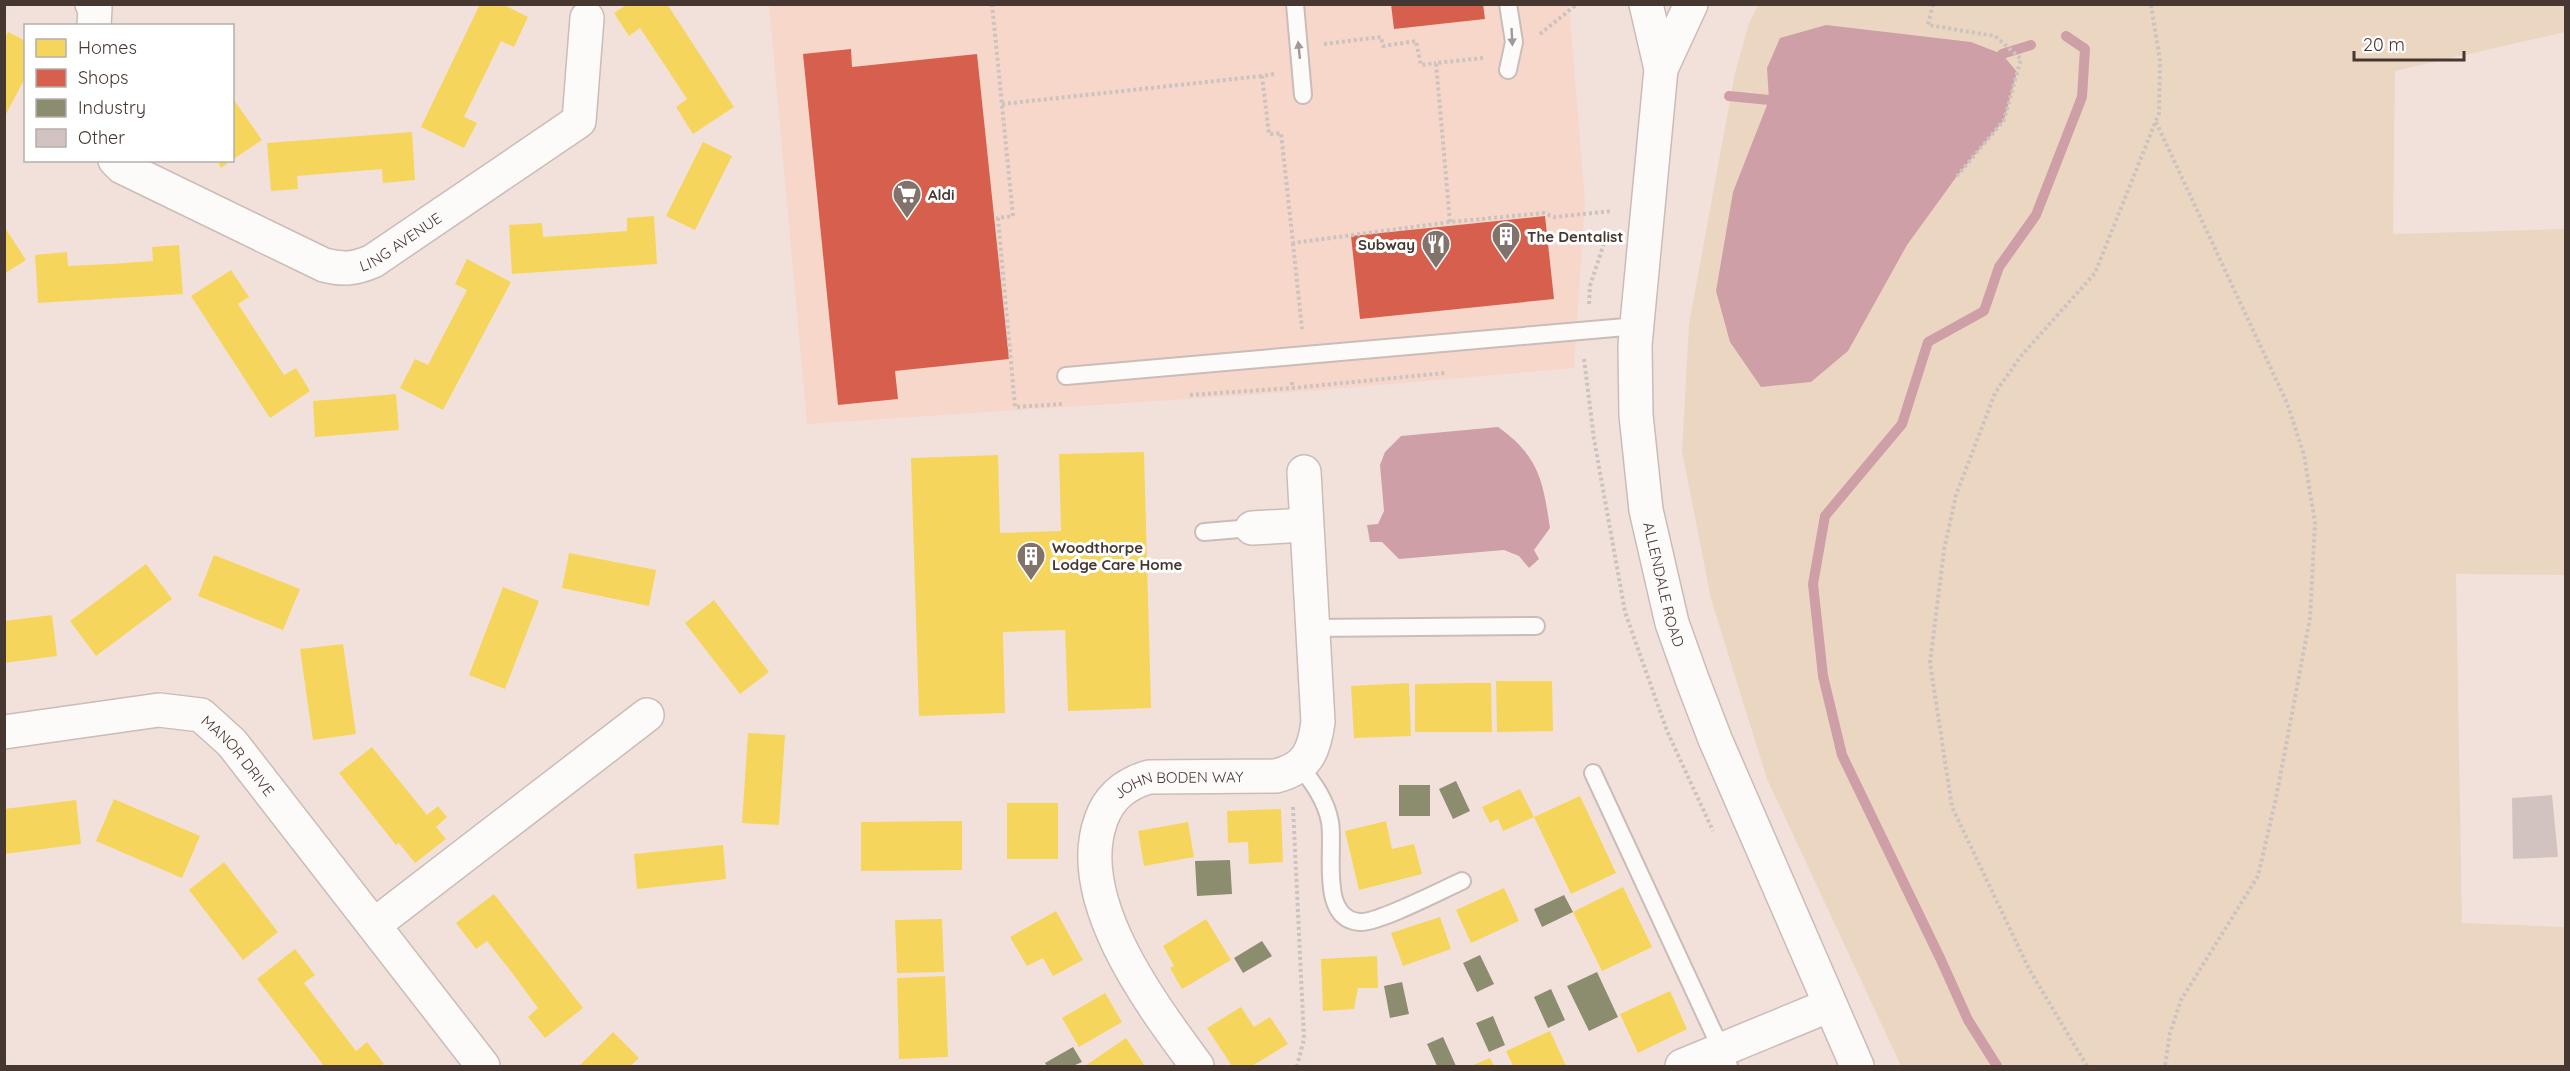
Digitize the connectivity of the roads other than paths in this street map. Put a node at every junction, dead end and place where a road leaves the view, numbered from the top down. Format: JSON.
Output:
{"nodes":[{"id":1,"x":92,"y":4,"type":"edge"},
{"id":2,"x":1294,"y":4,"type":"edge"},
{"id":3,"x":1508,"y":4,"type":"edge"},
{"id":4,"x":1646,"y":4,"type":"edge"},
{"id":5,"x":1691,"y":4,"type":"edge"},
{"id":6,"x":587,"y":18,"type":"dead end"},
{"id":7,"x":94,"y":24,"type":"edge"},
{"id":8,"x":1661,"y":69,"type":"junction"},
{"id":9,"x":1508,"y":70,"type":"dead end"},
{"id":10,"x":1304,"y":95,"type":"dead end"},
{"id":11,"x":117,"y":162,"type":"edge"},
{"id":12,"x":1637,"y":326,"type":"junction"},
{"id":13,"x":1066,"y":376,"type":"dead end"},
{"id":14,"x":1304,"y":472,"type":"dead end"},
{"id":15,"x":1306,"y":525,"type":"junction"},
{"id":16,"x":1252,"y":528,"type":"joint"},
{"id":17,"x":1204,"y":532,"type":"dead end"},
{"id":18,"x":1536,"y":626,"type":"dead end"},
{"id":19,"x":1313,"y":628,"type":"junction"},
{"id":20,"x":647,"y":715,"type":"dead end"},
{"id":21,"x":4,"y":732,"type":"edge"},
{"id":22,"x":1296,"y":769,"type":"junction"},
{"id":23,"x":1593,"y":773,"type":"dead end"},
{"id":24,"x":1462,"y":881,"type":"dead end"},
{"id":25,"x":374,"y":925,"type":"junction"},
{"id":26,"x":1830,"y":1005,"type":"junction"},
{"id":27,"x":1725,"y":1058,"type":"edge"},
{"id":28,"x":483,"y":1066,"type":"edge"},
{"id":29,"x":1197,"y":1066,"type":"edge"},
{"id":30,"x":1682,"y":1066,"type":"edge"},
{"id":31,"x":1857,"y":1066,"type":"edge"}],
"edges":[{"from":1,"to":7,"type":"street"},
{"from":10,"to":2,"type":"lane","one_way":true},
{"from":3,"to":9,"type":"lane","one_way":true},
{"from":4,"to":8,"type":"street","name":"ALLENDALE ROAD"},
{"from":5,"to":8,"type":"street","name":"ALLENDALE ROAD"},
{"from":6,"to":11,"type":"street","name":"LING AVENUE"},
{"from":8,"to":12,"type":"street","name":"ALLENDALE ROAD"},
{"from":12,"to":13,"type":"lane"},
{"from":12,"to":26,"type":"street","name":"ALLENDALE ROAD"},
{"from":14,"to":15,"type":"street"},
{"from":15,"to":16,"type":"street"},
{"from":15,"to":19,"type":"street"},
{"from":16,"to":17,"type":"lane"},
{"from":18,"to":19,"type":"lane"},
{"from":19,"to":22,"type":"street"},
{"from":20,"to":25,"type":"street"},
{"from":21,"to":25,"type":"street","name":"MANOR DRIVE"},
{"from":22,"to":24,"type":"lane"},
{"from":22,"to":29,"type":"street","name":"JOHN BODEN WAY"},
{"from":23,"to":27,"type":"lane"},
{"from":25,"to":28,"type":"street","name":"MANOR DRIVE"},
{"from":26,"to":27,"type":"street"},
{"from":26,"to":31,"type":"street","name":"ALLENDALE ROAD"},
{"from":27,"to":30,"type":"street"}]}
